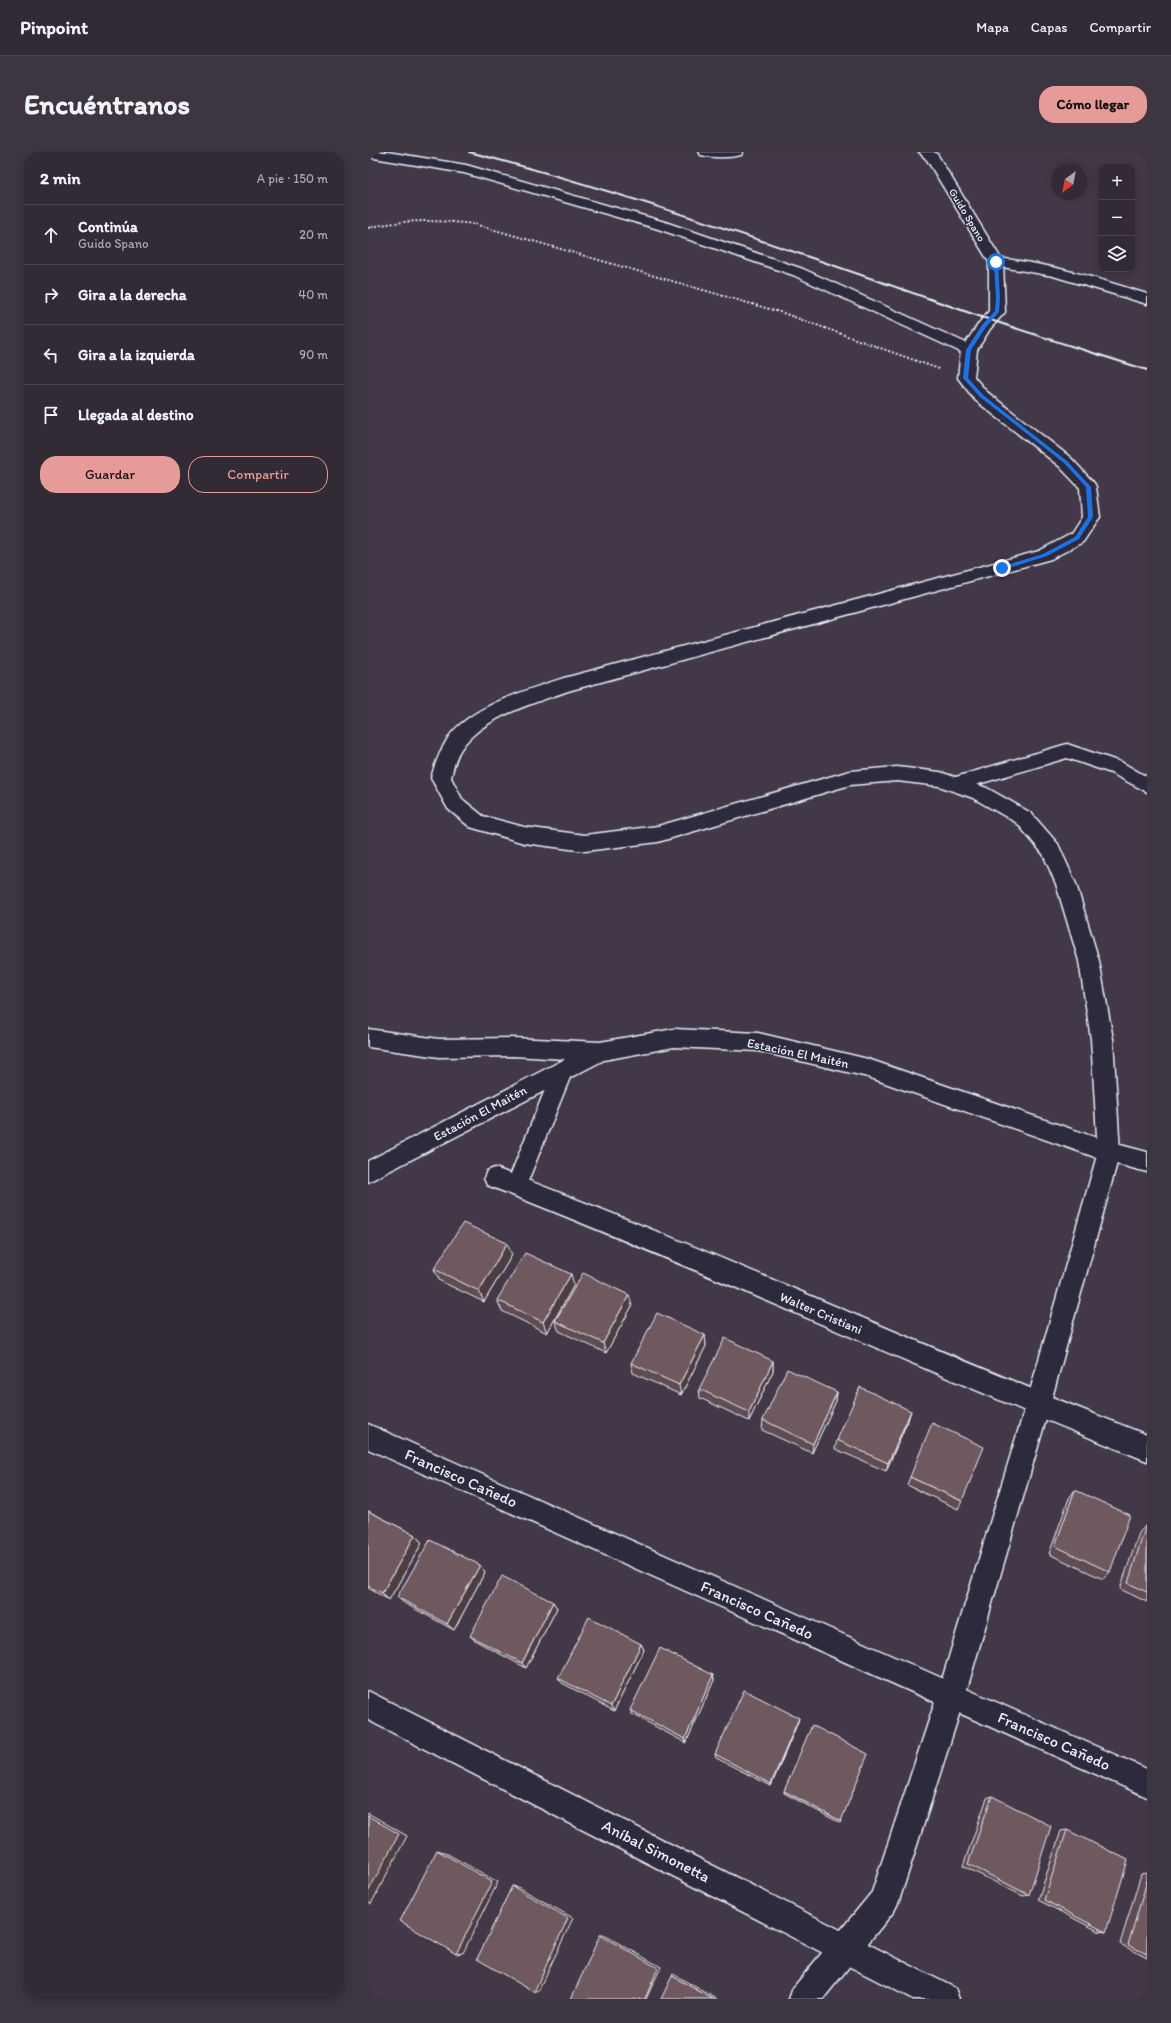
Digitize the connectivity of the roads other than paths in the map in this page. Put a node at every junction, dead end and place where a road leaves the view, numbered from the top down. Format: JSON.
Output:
{"nodes":[{"id":1,"x":706,"y":152,"type":"edge"},
{"id":2,"x":736,"y":152,"type":"edge"},
{"id":3,"x":368,"y":153,"type":"edge"},
{"id":4,"x":930,"y":154,"type":"edge"},
{"id":5,"x":996,"y":262,"type":"junction"},
{"id":6,"x":1147,"y":299,"type":"edge"},
{"id":7,"x":968,"y":350,"type":"junction"},
{"id":8,"x":955,"y":784,"type":"junction"},
{"id":9,"x":1147,"y":785,"type":"edge"},
{"id":10,"x":368,"y":1038,"type":"edge"},
{"id":11,"x":600,"y":1051,"type":"junction"},
{"id":12,"x":563,"y":1070,"type":"junction"},
{"id":13,"x":1109,"y":1152,"type":"junction"},
{"id":14,"x":1147,"y":1162,"type":"edge"},
{"id":15,"x":368,"y":1172,"type":"edge"},
{"id":16,"x":506,"y":1182,"type":"joint"},
{"id":17,"x":1038,"y":1405,"type":"junction"},
{"id":18,"x":368,"y":1436,"type":"edge"},
{"id":19,"x":1147,"y":1448,"type":"edge"},
{"id":20,"x":951,"y":1696,"type":"junction"},
{"id":21,"x":368,"y":1705,"type":"edge"},
{"id":22,"x":1147,"y":1783,"type":"edge"},
{"id":23,"x":846,"y":1948,"type":"junction"},
{"id":24,"x":804,"y":1999,"type":"edge"},
{"id":25,"x":944,"y":1999,"type":"edge"}],
"edges":[{"from":1,"to":2,"type":"street"},
{"from":3,"to":7,"type":"street"},
{"from":4,"to":5,"type":"street","name":"Guido Spano"},
{"from":5,"to":6,"type":"street"},
{"from":5,"to":7,"type":"street","name":"Guido Spano"},
{"from":7,"to":8,"type":"street"},
{"from":8,"to":9,"type":"lane"},
{"from":8,"to":13,"type":"street"},
{"from":10,"to":11,"type":"street"},
{"from":11,"to":12,"type":"street","name":"Estación El Maitén"},
{"from":11,"to":13,"type":"street","name":"Estación El Maitén"},
{"from":12,"to":15,"type":"street","name":"Estación El Maitén"},
{"from":12,"to":16,"type":"lane"},
{"from":13,"to":14,"type":"street","name":"Estación El Maitén"},
{"from":13,"to":17,"type":"street"},
{"from":16,"to":17,"type":"street","name":"Walter Cristiani"},
{"from":17,"to":19,"type":"street","name":"Walter Cristiani"},
{"from":17,"to":20,"type":"street"},
{"from":18,"to":20,"type":"street","name":"Francisco Cañedo"},
{"from":20,"to":22,"type":"street","name":"Francisco Cañedo"},
{"from":20,"to":23,"type":"street"},
{"from":21,"to":23,"type":"street","name":"Aníbal Simonetta"},
{"from":23,"to":24,"type":"street"},
{"from":23,"to":25,"type":"street","name":"Aníbal Simonetta"}]}
